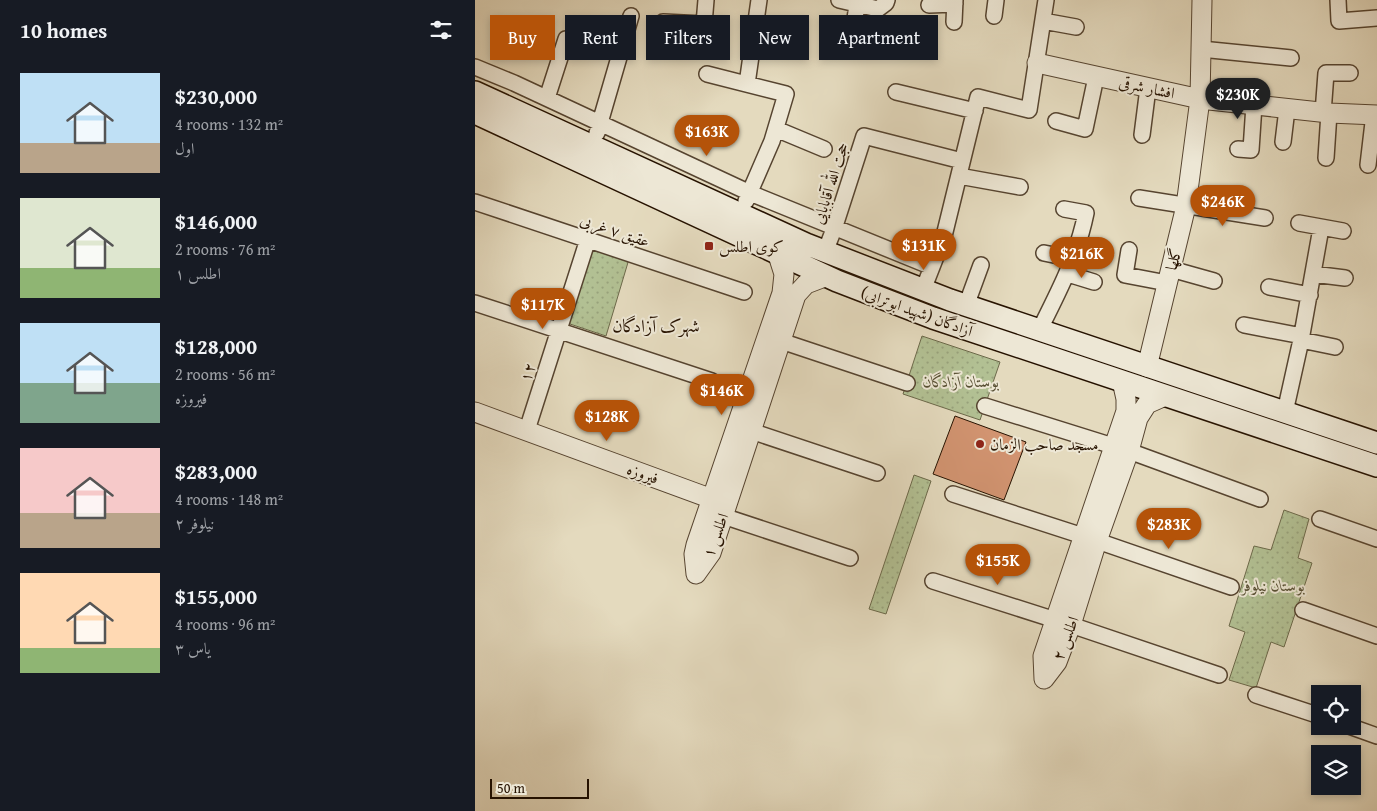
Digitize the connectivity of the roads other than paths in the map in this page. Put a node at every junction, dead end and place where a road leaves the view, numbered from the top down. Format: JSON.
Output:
{"nodes":[{"id":1,"x":706,"y":0,"type":"edge"},
{"id":2,"x":759,"y":0,"type":"edge"},
{"id":3,"x":839,"y":0,"type":"edge"},
{"id":4,"x":887,"y":0,"type":"edge"},
{"id":5,"x":996,"y":0,"type":"edge"},
{"id":6,"x":1046,"y":0,"type":"edge"},
{"id":7,"x":1202,"y":0,"type":"edge"},
{"id":8,"x":1338,"y":0,"type":"edge"},
{"id":9,"x":955,"y":2,"type":"edge"},
{"id":10,"x":857,"y":5,"type":"junction"},
{"id":11,"x":929,"y":5,"type":"dead end"},
{"id":12,"x":705,"y":15,"type":"edge"},
{"id":13,"x":856,"y":15,"type":"edge"},
{"id":14,"x":994,"y":16,"type":"dead end"},
{"id":15,"x":1377,"y":18,"type":"edge"},
{"id":16,"x":1043,"y":21,"type":"junction"},
{"id":17,"x":954,"y":22,"type":"dead end"},
{"id":18,"x":1076,"y":27,"type":"dead end"},
{"id":19,"x":565,"y":42,"type":"edge"},
{"id":20,"x":1201,"y":49,"type":"junction"},
{"id":21,"x":1291,"y":58,"type":"dead end"},
{"id":22,"x":618,"y":60,"type":"edge"},
{"id":23,"x":1037,"y":64,"type":"junction"},
{"id":24,"x":475,"y":67,"type":"edge"},
{"id":25,"x":1350,"y":73,"type":"dead end"},
{"id":26,"x":707,"y":74,"type":"dead end"},
{"id":27,"x":1096,"y":77,"type":"junction"},
{"id":28,"x":747,"y":84,"type":"junction"},
{"id":29,"x":1148,"y":88,"type":"junction"},
{"id":30,"x":475,"y":92,"type":"edge"},
{"id":31,"x":896,"y":92,"type":"dead end"},
{"id":32,"x":547,"y":98,"type":"junction"},
{"id":33,"x":1200,"y":98,"type":"junction"},
{"id":34,"x":1254,"y":106,"type":"junction"},
{"id":35,"x":1287,"y":109,"type":"junction"},
{"id":36,"x":975,"y":110,"type":"junction"},
{"id":37,"x":475,"y":113,"type":"edge"},
{"id":38,"x":1326,"y":113,"type":"junction"},
{"id":39,"x":1375,"y":114,"type":"edge"},
{"id":40,"x":1056,"y":121,"type":"dead end"},
{"id":41,"x":600,"y":124,"type":"junction"},
{"id":42,"x":776,"y":129,"type":"junction"},
{"id":43,"x":1142,"y":135,"type":"dead end"},
{"id":44,"x":1283,"y":142,"type":"dead end"},
{"id":45,"x":594,"y":146,"type":"junction"},
{"id":46,"x":824,"y":149,"type":"dead end"},
{"id":47,"x":1238,"y":150,"type":"dead end"},
{"id":48,"x":1326,"y":158,"type":"dead end"},
{"id":49,"x":962,"y":160,"type":"junction"},
{"id":50,"x":1368,"y":165,"type":"dead end"},
{"id":51,"x":959,"y":176,"type":"junction"},
{"id":52,"x":1020,"y":187,"type":"dead end"},
{"id":53,"x":750,"y":193,"type":"junction"},
{"id":54,"x":1139,"y":198,"type":"dead end"},
{"id":55,"x":475,"y":202,"type":"edge"},
{"id":56,"x":1186,"y":206,"type":"junction"},
{"id":57,"x":1064,"y":209,"type":"dead end"},
{"id":58,"x":741,"y":214,"type":"junction"},
{"id":59,"x":1265,"y":218,"type":"dead end"},
{"id":60,"x":1299,"y":223,"type":"dead end"},
{"id":61,"x":1321,"y":228,"type":"junction"},
{"id":62,"x":834,"y":229,"type":"junction"},
{"id":63,"x":1343,"y":231,"type":"dead end"},
{"id":64,"x":588,"y":240,"type":"junction"},
{"id":65,"x":1129,"y":250,"type":"dead end"},
{"id":66,"x":777,"y":252,"type":"junction"},
{"id":67,"x":825,"y":252,"type":"junction"},
{"id":68,"x":1044,"y":253,"type":"dead end"},
{"id":69,"x":1073,"y":259,"type":"junction"},
{"id":70,"x":981,"y":265,"type":"dead end"},
{"id":71,"x":932,"y":267,"type":"junction"},
{"id":72,"x":1068,"y":274,"type":"junction"},
{"id":73,"x":1313,"y":274,"type":"junction"},
{"id":74,"x":827,"y":276,"type":"junction"},
{"id":75,"x":1169,"y":276,"type":"junction"},
{"id":76,"x":1345,"y":278,"type":"dead end"},
{"id":77,"x":1214,"y":281,"type":"dead end"},
{"id":78,"x":1094,"y":282,"type":"dead end"},
{"id":79,"x":1269,"y":287,"type":"dead end"},
{"id":80,"x":923,"y":290,"type":"junction"},
{"id":81,"x":744,"y":292,"type":"dead end"},
{"id":82,"x":1310,"y":294,"type":"junction"},
{"id":83,"x":475,"y":303,"type":"edge"},
{"id":84,"x":961,"y":304,"type":"junction"},
{"id":85,"x":950,"y":324,"type":"junction"},
{"id":86,"x":1244,"y":325,"type":"dead end"},
{"id":87,"x":559,"y":330,"type":"junction"},
{"id":88,"x":1039,"y":331,"type":"junction"},
{"id":89,"x":1301,"y":338,"type":"junction"},
{"id":90,"x":781,"y":341,"type":"junction"},
{"id":91,"x":1335,"y":347,"type":"dead end"},
{"id":92,"x":1147,"y":367,"type":"junction"},
{"id":93,"x":712,"y":381,"type":"dead end"},
{"id":94,"x":1122,"y":381,"type":"junction"},
{"id":95,"x":907,"y":383,"type":"dead end"},
{"id":96,"x":1165,"y":396,"type":"junction"},
{"id":97,"x":985,"y":406,"type":"dead end"},
{"id":98,"x":475,"y":412,"type":"edge"},
{"id":99,"x":1285,"y":412,"type":"junction"},
{"id":100,"x":527,"y":430,"type":"junction"},
{"id":101,"x":751,"y":431,"type":"junction"},
{"id":102,"x":1377,"y":443,"type":"edge"},
{"id":103,"x":1121,"y":449,"type":"junction"},
{"id":104,"x":1377,"y":466,"type":"edge"},
{"id":105,"x":877,"y":473,"type":"dead end"},
{"id":106,"x":953,"y":494,"type":"dead end"},
{"id":107,"x":1260,"y":499,"type":"dead end"},
{"id":108,"x":721,"y":506,"type":"junction"},
{"id":109,"x":1320,"y":519,"type":"dead end"},
{"id":110,"x":1090,"y":538,"type":"junction"},
{"id":111,"x":1377,"y":539,"type":"edge"},
{"id":112,"x":850,"y":558,"type":"dead end"},
{"id":113,"x":933,"y":581,"type":"dead end"},
{"id":114,"x":1231,"y":587,"type":"dead end"},
{"id":115,"x":1303,"y":610,"type":"dead end"},
{"id":116,"x":1063,"y":622,"type":"junction"},
{"id":117,"x":1377,"y":636,"type":"edge"},
{"id":118,"x":1219,"y":675,"type":"dead end"},
{"id":119,"x":1256,"y":695,"type":"dead end"},
{"id":120,"x":1311,"y":713,"type":"edge"},
{"id":121,"x":1361,"y":730,"type":"edge"},
{"id":122,"x":1377,"y":736,"type":"edge"}],
"edges":[{"from":1,"to":12,"type":"street"},
{"from":2,"to":28,"type":"street"},
{"from":3,"to":10,"type":"street"},
{"from":4,"to":10,"type":"street"},
{"from":5,"to":14,"type":"street"},
{"from":6,"to":16,"type":"street"},
{"from":7,"to":20,"type":"street","name":"گلها"},
{"from":8,"to":15,"type":"street"},
{"from":9,"to":11,"type":"street"},
{"from":9,"to":17,"type":"street"},
{"from":10,"to":13,"type":"street"},
{"from":16,"to":18,"type":"street"},
{"from":16,"to":23,"type":"street"},
{"from":19,"to":32,"type":"street"},
{"from":20,"to":21,"type":"street"},
{"from":20,"to":33,"type":"street","name":"گلها"},
{"from":22,"to":41,"type":"street"},
{"from":23,"to":27,"type":"street","name":"افشار شرقی"},
{"from":23,"to":36,"type":"street"},
{"from":24,"to":32,"type":"street"},
{"from":25,"to":38,"type":"street"},
{"from":26,"to":28,"type":"street"},
{"from":27,"to":29,"type":"street","name":"افشار شرقی"},
{"from":27,"to":40,"type":"street"},
{"from":28,"to":42,"type":"street"},
{"from":29,"to":33,"type":"street","name":"افشار شرقی"},
{"from":29,"to":43,"type":"street"},
{"from":30,"to":45,"type":"main road","name":"آزادگان (شهید ابوترابی)"},
{"from":31,"to":36,"type":"street"},
{"from":32,"to":41,"type":"street"},
{"from":33,"to":34,"type":"street","name":"افشار شرقی"},
{"from":33,"to":56,"type":"street","name":"گلها"},
{"from":34,"to":35,"type":"street","name":"افشار شرقی"},
{"from":34,"to":47,"type":"street"},
{"from":35,"to":38,"type":"street","name":"افشار شرقی"},
{"from":35,"to":44,"type":"street"},
{"from":36,"to":49,"type":"street"},
{"from":37,"to":66,"type":"main road","name":"آزادگان (شهید ابوترابی)"},
{"from":38,"to":39,"type":"street","name":"افشار شرقی"},
{"from":38,"to":48,"type":"street"},
{"from":39,"to":50,"type":"street"},
{"from":41,"to":45,"type":"street"},
{"from":41,"to":53,"type":"street"},
{"from":42,"to":46,"type":"street"},
{"from":42,"to":53,"type":"street"},
{"from":45,"to":58,"type":"main road","name":"آزادگان (شهید ابوترابی)"},
{"from":49,"to":51,"type":"street"},
{"from":49,"to":62,"type":"street","name":"حجت الله آقابابایی"},
{"from":51,"to":52,"type":"street"},
{"from":51,"to":71,"type":"street"},
{"from":53,"to":58,"type":"street"},
{"from":53,"to":62,"type":"street"},
{"from":54,"to":56,"type":"street"},
{"from":55,"to":64,"type":"street","name":"عقیق ۷ غربی"},
{"from":56,"to":59,"type":"street"},
{"from":56,"to":75,"type":"street","name":"گلها"},
{"from":57,"to":69,"type":"street"},
{"from":58,"to":67,"type":"main road","name":"آزادگان (شهید ابوترابی)"},
{"from":60,"to":61,"type":"street"},
{"from":61,"to":63,"type":"street"},
{"from":61,"to":73,"type":"street"},
{"from":62,"to":67,"type":"street","name":"حجت الله آقابابایی"},
{"from":62,"to":71,"type":"street"},
{"from":64,"to":81,"type":"street","name":"عقیق ۷ غربی"},
{"from":64,"to":87,"type":"street","name":"۱۲"},
{"from":65,"to":75,"type":"street"},
{"from":66,"to":74,"type":"main road","name":"آزادگان (شهید ابوترابی)"},
{"from":66,"to":108,"type":"street","name":"اطلس ۱"},
{"from":67,"to":80,"type":"main road","name":"آزادگان (شهید ابوترابی)"},
{"from":68,"to":69,"type":"street"},
{"from":69,"to":72,"type":"street"},
{"from":70,"to":84,"type":"street"},
{"from":71,"to":80,"type":"street"},
{"from":72,"to":78,"type":"street"},
{"from":72,"to":88,"type":"street"},
{"from":73,"to":76,"type":"street"},
{"from":73,"to":82,"type":"street"},
{"from":74,"to":85,"type":"main road","name":"آزادگان (شهید ابوترابی)"},
{"from":74,"to":90,"type":"street","name":"اطلس ۱"},
{"from":75,"to":77,"type":"street"},
{"from":75,"to":92,"type":"street","name":"گلها"},
{"from":79,"to":82,"type":"street"},
{"from":80,"to":84,"type":"main road","name":"آزادگان (شهید ابوترابی)"},
{"from":82,"to":89,"type":"street"},
{"from":83,"to":87,"type":"street"},
{"from":84,"to":85,"type":"main road"},
{"from":84,"to":88,"type":"main road","name":"آزادگان (شهید ابوترابی)"},
{"from":85,"to":94,"type":"main road","name":"آزادگان (شهید ابوترابی)"},
{"from":86,"to":89,"type":"street"},
{"from":87,"to":93,"type":"street"},
{"from":87,"to":100,"type":"street","name":"۱۲"},
{"from":88,"to":92,"type":"main road","name":"آزادگان (شهید ابوترابی)"},
{"from":89,"to":91,"type":"street"},
{"from":89,"to":99,"type":"street"},
{"from":90,"to":95,"type":"street"},
{"from":90,"to":101,"type":"street","name":"اطلس ۱"},
{"from":92,"to":99,"type":"main road","name":"آزادگان (شهید ابوترابی)"},
{"from":94,"to":96,"type":"main road","name":"آزادگان (شهید ابوترابی)"},
{"from":94,"to":103,"type":"street","name":"اطلس ۲"},
{"from":96,"to":103,"type":"street","name":"اطلس ۲"},
{"from":96,"to":104,"type":"main road","name":"آزادگان (شهید ابوترابی)"},
{"from":97,"to":103,"type":"street"},
{"from":98,"to":100,"type":"street","name":"فیروزه"},
{"from":99,"to":102,"type":"main road","name":"آزادگان (شهید ابوترابی)"},
{"from":100,"to":108,"type":"street","name":"فیروزه"},
{"from":101,"to":105,"type":"street"},
{"from":101,"to":108,"type":"street","name":"اطلس ۱"},
{"from":103,"to":107,"type":"street"},
{"from":103,"to":110,"type":"street","name":"اطلس ۲"},
{"from":106,"to":110,"type":"street"},
{"from":108,"to":112,"type":"street"},
{"from":109,"to":111,"type":"street"},
{"from":110,"to":114,"type":"street"},
{"from":110,"to":116,"type":"street","name":"اطلس ۲"},
{"from":113,"to":116,"type":"street"},
{"from":115,"to":117,"type":"street"},
{"from":116,"to":118,"type":"street"},
{"from":119,"to":120,"type":"street"},
{"from":121,"to":122,"type":"street"}]}
